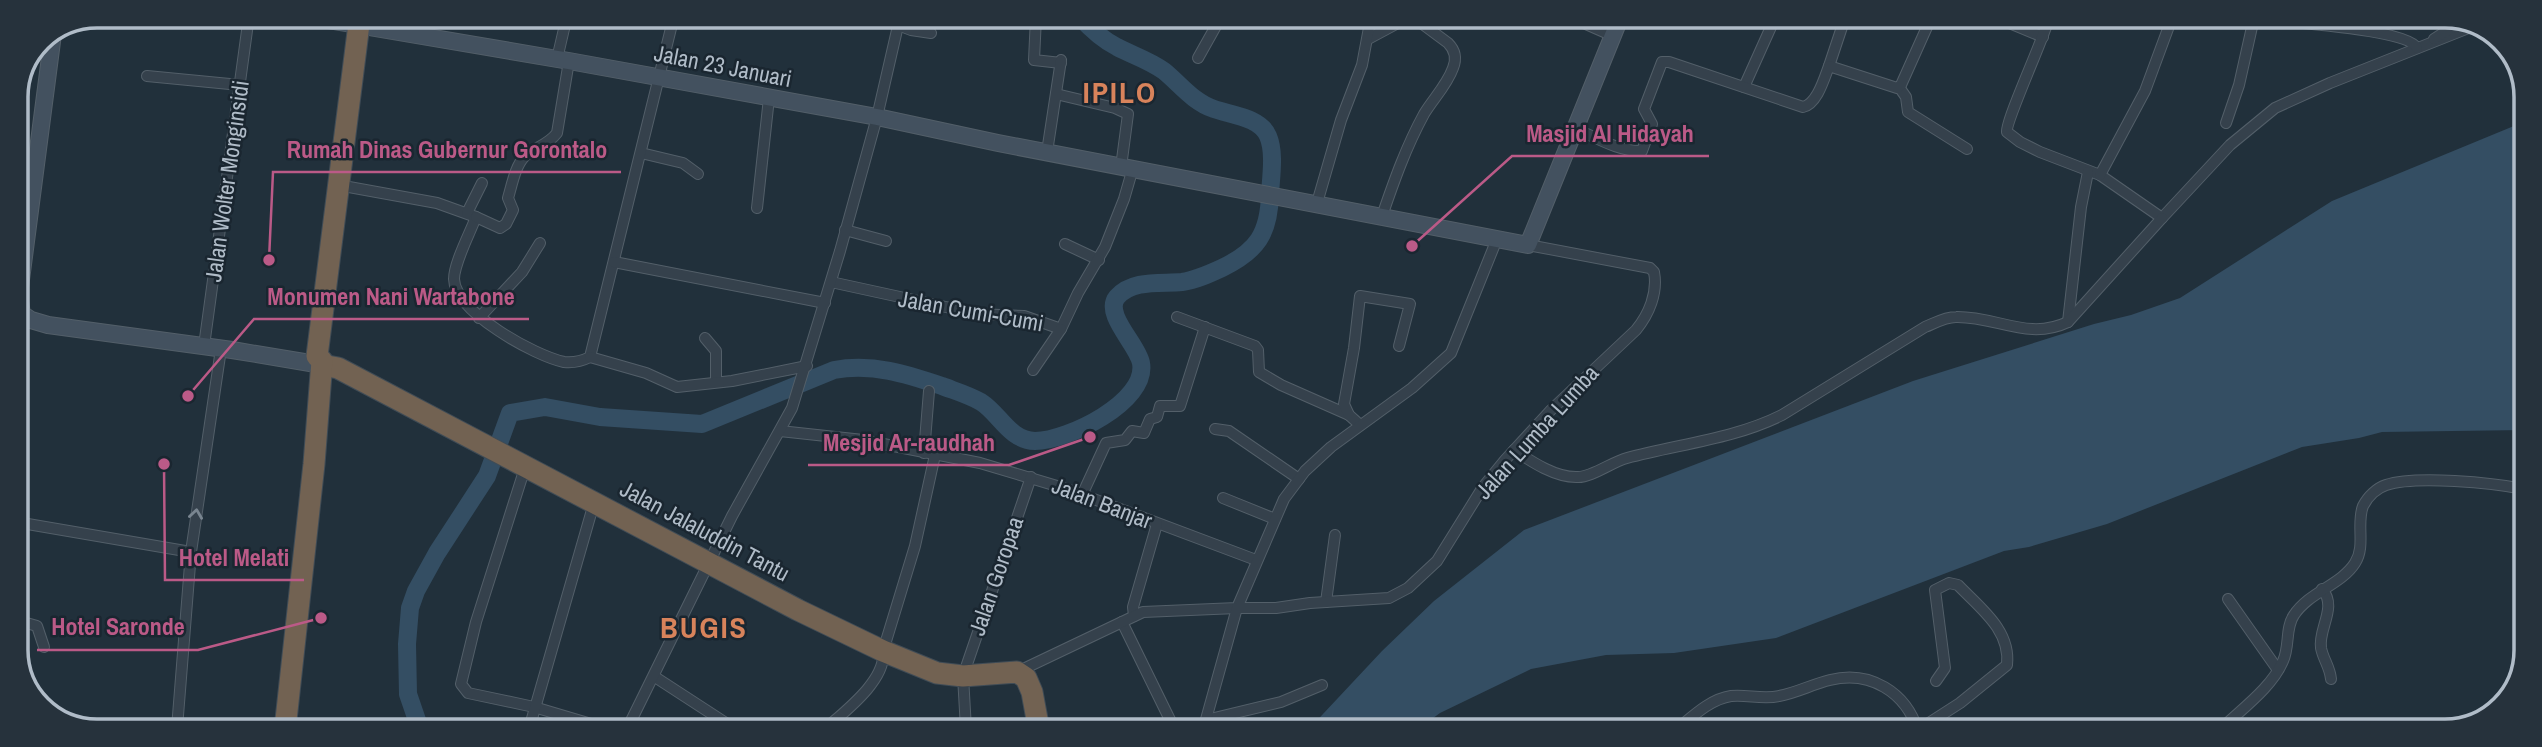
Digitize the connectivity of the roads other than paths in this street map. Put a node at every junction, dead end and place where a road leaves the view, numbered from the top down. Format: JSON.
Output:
{"nodes":[{"id":1,"x":247,"y":28,"type":"edge"},
{"id":2,"x":363,"y":28,"type":"edge"},
{"id":3,"x":397,"y":28,"type":"edge"},
{"id":4,"x":566,"y":28,"type":"edge"},
{"id":5,"x":671,"y":28,"type":"edge"},
{"id":6,"x":897,"y":28,"type":"edge"},
{"id":7,"x":908,"y":28,"type":"edge"},
{"id":8,"x":1035,"y":28,"type":"edge"},
{"id":9,"x":1215,"y":28,"type":"edge"},
{"id":10,"x":1370,"y":28,"type":"edge"},
{"id":11,"x":1390,"y":28,"type":"edge"},
{"id":12,"x":1427,"y":28,"type":"edge"},
{"id":13,"x":1595,"y":28,"type":"edge"},
{"id":14,"x":1616,"y":28,"type":"edge"},
{"id":15,"x":1771,"y":28,"type":"edge"},
{"id":16,"x":1842,"y":28,"type":"edge"},
{"id":17,"x":1926,"y":28,"type":"edge"},
{"id":18,"x":2021,"y":28,"type":"edge"},
{"id":19,"x":2046,"y":28,"type":"edge"},
{"id":20,"x":2168,"y":28,"type":"edge"},
{"id":21,"x":2249,"y":28,"type":"edge"},
{"id":22,"x":2346,"y":28,"type":"edge"},
{"id":23,"x":2450,"y":29,"type":"edge"},
{"id":24,"x":2367,"y":30,"type":"joint"},
{"id":25,"x":2463,"y":30,"type":"edge"},
{"id":26,"x":930,"y":33,"type":"dead end"},
{"id":27,"x":1613,"y":36,"type":"junction"},
{"id":28,"x":2043,"y":37,"type":"junction"},
{"id":29,"x":1368,"y":39,"type":"junction"},
{"id":30,"x":2430,"y":44,"type":"junction"},
{"id":31,"x":52,"y":45,"type":"edge"},
{"id":32,"x":2417,"y":48,"type":"junction"},
{"id":33,"x":1198,"y":58,"type":"dead end"},
{"id":34,"x":563,"y":60,"type":"junction"},
{"id":35,"x":1829,"y":66,"type":"junction"},
{"id":36,"x":147,"y":76,"type":"dead end"},
{"id":37,"x":659,"y":76,"type":"junction"},
{"id":38,"x":240,"y":85,"type":"junction"},
{"id":39,"x":1899,"y":87,"type":"junction"},
{"id":40,"x":1744,"y":88,"type":"junction"},
{"id":41,"x":1056,"y":94,"type":"junction"},
{"id":42,"x":769,"y":98,"type":"junction"},
{"id":43,"x":877,"y":117,"type":"junction"},
{"id":44,"x":2226,"y":123,"type":"dead end"},
{"id":45,"x":1576,"y":129,"type":"junction"},
{"id":46,"x":1967,"y":149,"type":"dead end"},
{"id":47,"x":1047,"y":152,"type":"junction"},
{"id":48,"x":641,"y":153,"type":"junction"},
{"id":49,"x":1127,"y":167,"type":"junction"},
{"id":50,"x":2088,"y":172,"type":"junction"},
{"id":51,"x":698,"y":174,"type":"dead end"},
{"id":52,"x":2100,"y":175,"type":"junction"},
{"id":53,"x":482,"y":183,"type":"dead end"},
{"id":54,"x":343,"y":186,"type":"junction"},
{"id":55,"x":1317,"y":203,"type":"junction"},
{"id":56,"x":757,"y":208,"type":"dead end"},
{"id":57,"x":472,"y":215,"type":"junction"},
{"id":58,"x":1382,"y":216,"type":"junction"},
{"id":59,"x":2162,"y":218,"type":"junction"},
{"id":60,"x":28,"y":226,"type":"edge"},
{"id":61,"x":845,"y":230,"type":"junction"},
{"id":62,"x":1497,"y":239,"type":"junction"},
{"id":63,"x":886,"y":241,"type":"dead end"},
{"id":64,"x":540,"y":243,"type":"dead end"},
{"id":65,"x":1065,"y":244,"type":"dead end"},
{"id":66,"x":1528,"y":245,"type":"junction"},
{"id":67,"x":1099,"y":260,"type":"junction"},
{"id":68,"x":614,"y":262,"type":"junction"},
{"id":69,"x":831,"y":282,"type":"junction"},
{"id":70,"x":825,"y":303,"type":"junction"},
{"id":71,"x":1177,"y":317,"type":"dead end"},
{"id":72,"x":28,"y":318,"type":"edge"},
{"id":73,"x":479,"y":318,"type":"junction"},
{"id":74,"x":2068,"y":322,"type":"junction"},
{"id":75,"x":1205,"y":327,"type":"junction"},
{"id":76,"x":1062,"y":329,"type":"junction"},
{"id":77,"x":705,"y":338,"type":"dead end"},
{"id":78,"x":204,"y":346,"type":"junction"},
{"id":79,"x":1399,"y":346,"type":"dead end"},
{"id":80,"x":221,"y":349,"type":"junction"},
{"id":81,"x":590,"y":358,"type":"junction"},
{"id":82,"x":323,"y":360,"type":"junction"},
{"id":83,"x":806,"y":368,"type":"junction"},
{"id":84,"x":1033,"y":370,"type":"dead end"},
{"id":85,"x":716,"y":383,"type":"junction"},
{"id":86,"x":929,"y":391,"type":"dead end"},
{"id":87,"x":1349,"y":415,"type":"junction"},
{"id":88,"x":1359,"y":425,"type":"junction"},
{"id":89,"x":1215,"y":429,"type":"dead end"},
{"id":90,"x":780,"y":431,"type":"junction"},
{"id":91,"x":1514,"y":450,"type":"junction"},
{"id":92,"x":930,"y":454,"type":"junction"},
{"id":93,"x":518,"y":467,"type":"junction"},
{"id":94,"x":1031,"y":477,"type":"junction"},
{"id":95,"x":1299,"y":479,"type":"junction"},
{"id":96,"x":2514,"y":488,"type":"edge"},
{"id":97,"x":1082,"y":495,"type":"junction"},
{"id":98,"x":1223,"y":498,"type":"dead end"},
{"id":99,"x":594,"y":503,"type":"junction"},
{"id":100,"x":1275,"y":519,"type":"junction"},
{"id":101,"x":28,"y":524,"type":"edge"},
{"id":102,"x":1157,"y":524,"type":"junction"},
{"id":103,"x":1335,"y":535,"type":"dead end"},
{"id":104,"x":191,"y":552,"type":"junction"},
{"id":105,"x":1256,"y":560,"type":"junction"},
{"id":106,"x":710,"y":562,"type":"junction"},
{"id":107,"x":2322,"y":589,"type":"junction"},
{"id":108,"x":2228,"y":599,"type":"dead end"},
{"id":109,"x":1326,"y":602,"type":"junction"},
{"id":110,"x":1237,"y":608,"type":"junction"},
{"id":111,"x":1134,"y":616,"type":"junction"},
{"id":112,"x":1122,"y":622,"type":"junction"},
{"id":113,"x":28,"y":623,"type":"edge"},
{"id":114,"x":44,"y":647,"type":"dead end"},
{"id":115,"x":883,"y":652,"type":"junction"},
{"id":116,"x":2278,"y":670,"type":"junction"},
{"id":117,"x":1017,"y":672,"type":"junction"},
{"id":118,"x":963,"y":676,"type":"junction"},
{"id":119,"x":655,"y":677,"type":"junction"},
{"id":120,"x":2331,"y":679,"type":"dead end"},
{"id":121,"x":1936,"y":681,"type":"dead end"},
{"id":122,"x":1322,"y":685,"type":"dead end"},
{"id":123,"x":534,"y":707,"type":"junction"},
{"id":124,"x":178,"y":719,"type":"edge"},
{"id":125,"x":286,"y":719,"type":"edge"},
{"id":126,"x":531,"y":719,"type":"edge"},
{"id":127,"x":574,"y":719,"type":"edge"},
{"id":128,"x":632,"y":719,"type":"edge"},
{"id":129,"x":720,"y":719,"type":"edge"},
{"id":130,"x":836,"y":719,"type":"edge"},
{"id":131,"x":965,"y":719,"type":"edge"},
{"id":132,"x":1037,"y":719,"type":"edge"},
{"id":133,"x":1170,"y":719,"type":"edge"},
{"id":134,"x":1206,"y":719,"type":"edge"},
{"id":135,"x":1224,"y":719,"type":"edge"},
{"id":136,"x":1690,"y":719,"type":"edge"},
{"id":137,"x":1913,"y":719,"type":"edge"},
{"id":138,"x":1936,"y":719,"type":"edge"},
{"id":139,"x":2231,"y":719,"type":"edge"}],
"edges":[{"from":1,"to":38,"type":"street","name":"Jalan Wolter Monginsidi"},
{"from":2,"to":54,"type":"highway"},
{"from":3,"to":34,"type":"street","name":"Jalan 23 Januari"},
{"from":4,"to":34,"type":"street"},
{"from":5,"to":37,"type":"street"},
{"from":6,"to":43,"type":"street"},
{"from":7,"to":26,"type":"street"},
{"from":8,"to":41,"type":"street"},
{"from":9,"to":33,"type":"street"},
{"from":10,"to":29,"type":"street"},
{"from":11,"to":29,"type":"street"},
{"from":12,"to":58,"type":"street"},
{"from":13,"to":27,"type":"street"},
{"from":14,"to":27,"type":"street"},
{"from":15,"to":40,"type":"street"},
{"from":16,"to":35,"type":"street"},
{"from":17,"to":39,"type":"street"},
{"from":18,"to":28,"type":"street"},
{"from":19,"to":28,"type":"street"},
{"from":20,"to":52,"type":"street"},
{"from":21,"to":44,"type":"street"},
{"from":22,"to":24,"type":"street"},
{"from":23,"to":30,"type":"street"},
{"from":24,"to":32,"type":"street"},
{"from":25,"to":30,"type":"street"},
{"from":27,"to":45,"type":"street"},
{"from":28,"to":50,"type":"street"},
{"from":29,"to":55,"type":"street"},
{"from":30,"to":32,"type":"street"},
{"from":31,"to":60,"type":"street"},
{"from":32,"to":59,"type":"street"},
{"from":34,"to":37,"type":"street","name":"Jalan 23 Januari"},
{"from":34,"to":57,"type":"street"},
{"from":35,"to":39,"type":"street"},
{"from":35,"to":40,"type":"street"},
{"from":36,"to":38,"type":"street"},
{"from":37,"to":42,"type":"street","name":"Jalan 23 Januari"},
{"from":37,"to":48,"type":"street"},
{"from":38,"to":78,"type":"street","name":"Jalan Wolter Monginsidi"},
{"from":39,"to":46,"type":"street"},
{"from":40,"to":45,"type":"street"},
{"from":41,"to":47,"type":"street"},
{"from":41,"to":49,"type":"street","name":"Jalan Cumi-Cumi"},
{"from":42,"to":43,"type":"street","name":"Jalan 23 Januari"},
{"from":42,"to":56,"type":"street"},
{"from":43,"to":47,"type":"street","name":"Jalan 23 Januari"},
{"from":43,"to":61,"type":"street"},
{"from":45,"to":66,"type":"street"},
{"from":47,"to":49,"type":"street","name":"Jalan 23 Januari"},
{"from":48,"to":51,"type":"street"},
{"from":48,"to":68,"type":"street"},
{"from":49,"to":55,"type":"street","name":"Jalan 23 Januari"},
{"from":49,"to":67,"type":"street","name":"Jalan Cumi-Cumi"},
{"from":50,"to":52,"type":"street"},
{"from":50,"to":74,"type":"street"},
{"from":52,"to":59,"type":"street"},
{"from":53,"to":57,"type":"street"},
{"from":54,"to":57,"type":"street"},
{"from":54,"to":82,"type":"highway"},
{"from":55,"to":58,"type":"street","name":"Jalan 23 Januari"},
{"from":57,"to":73,"type":"street"},
{"from":58,"to":62,"type":"street","name":"Jalan 23 Januari"},
{"from":59,"to":74,"type":"street"},
{"from":61,"to":63,"type":"street"},
{"from":61,"to":69,"type":"street"},
{"from":62,"to":66,"type":"street","name":"Jalan 23 Januari"},
{"from":62,"to":88,"type":"street"},
{"from":64,"to":73,"type":"street"},
{"from":65,"to":67,"type":"street"},
{"from":66,"to":91,"type":"street","name":"Jalan Lumba Lumba"},
{"from":67,"to":76,"type":"street","name":"Jalan Cumi-Cumi"},
{"from":68,"to":70,"type":"street"},
{"from":68,"to":81,"type":"street"},
{"from":69,"to":70,"type":"street"},
{"from":69,"to":76,"type":"street","name":"Jalan Cumi-Cumi"},
{"from":70,"to":83,"type":"street"},
{"from":71,"to":75,"type":"street"},
{"from":72,"to":78,"type":"street"},
{"from":73,"to":81,"type":"street"},
{"from":74,"to":91,"type":"street"},
{"from":75,"to":87,"type":"street"},
{"from":75,"to":97,"type":"street"},
{"from":76,"to":84,"type":"street"},
{"from":77,"to":85,"type":"street"},
{"from":78,"to":80,"type":"street"},
{"from":79,"to":87,"type":"street"},
{"from":80,"to":82,"type":"street"},
{"from":104,"to":80,"type":"street","one_way":true},
{"from":81,"to":85,"type":"street"},
{"from":82,"to":93,"type":"highway","name":"Jalan Jalaluddin Tantu"},
{"from":82,"to":125,"type":"highway"},
{"from":83,"to":85,"type":"street"},
{"from":83,"to":90,"type":"street"},
{"from":86,"to":92,"type":"street"},
{"from":87,"to":88,"type":"street"},
{"from":88,"to":95,"type":"street"},
{"from":89,"to":95,"type":"street"},
{"from":90,"to":92,"type":"street","name":"Jalan Banjar"},
{"from":90,"to":106,"type":"street"},
{"from":91,"to":109,"type":"street","name":"Jalan Lumba Lumba"},
{"from":92,"to":94,"type":"street","name":"Jalan Banjar"},
{"from":92,"to":115,"type":"street"},
{"from":93,"to":99,"type":"highway","name":"Jalan Jalaluddin Tantu"},
{"from":93,"to":123,"type":"street"},
{"from":94,"to":97,"type":"street","name":"Jalan Banjar"},
{"from":94,"to":118,"type":"street","name":"Jalan Goropaa"},
{"from":95,"to":100,"type":"street"},
{"from":96,"to":107,"type":"street"},
{"from":97,"to":102,"type":"street","name":"Jalan Banjar"},
{"from":98,"to":100,"type":"street"},
{"from":99,"to":106,"type":"highway","name":"Jalan Jalaluddin Tantu"},
{"from":99,"to":123,"type":"street"},
{"from":100,"to":105,"type":"street"},
{"from":101,"to":104,"type":"street"},
{"from":102,"to":105,"type":"street","name":"Jalan Banjar"},
{"from":102,"to":111,"type":"street"},
{"from":103,"to":109,"type":"street"},
{"from":104,"to":124,"type":"street"},
{"from":105,"to":110,"type":"street"},
{"from":106,"to":115,"type":"highway","name":"Jalan Jalaluddin Tantu"},
{"from":106,"to":119,"type":"street"},
{"from":107,"to":116,"type":"street"},
{"from":107,"to":120,"type":"street"},
{"from":108,"to":116,"type":"street"},
{"from":109,"to":110,"type":"street","name":"Jalan Lumba Lumba"},
{"from":110,"to":111,"type":"street","name":"Jalan Lumba Lumba"},
{"from":110,"to":134,"type":"street"},
{"from":111,"to":112,"type":"street","name":"Jalan Lumba Lumba"},
{"from":112,"to":117,"type":"street","name":"Jalan Lumba Lumba"},
{"from":112,"to":133,"type":"street"},
{"from":113,"to":114,"type":"street"},
{"from":115,"to":118,"type":"highway","name":"Jalan Jalaluddin Tantu"},
{"from":115,"to":130,"type":"street"},
{"from":116,"to":139,"type":"street"},
{"from":117,"to":118,"type":"highway","name":"Jalan Jalaluddin Tantu"},
{"from":117,"to":132,"type":"highway"},
{"from":118,"to":131,"type":"street"},
{"from":119,"to":128,"type":"street"},
{"from":119,"to":129,"type":"street"},
{"from":121,"to":138,"type":"street"},
{"from":122,"to":135,"type":"street"},
{"from":123,"to":126,"type":"street"},
{"from":123,"to":127,"type":"street"},
{"from":136,"to":137,"type":"street"}]}
